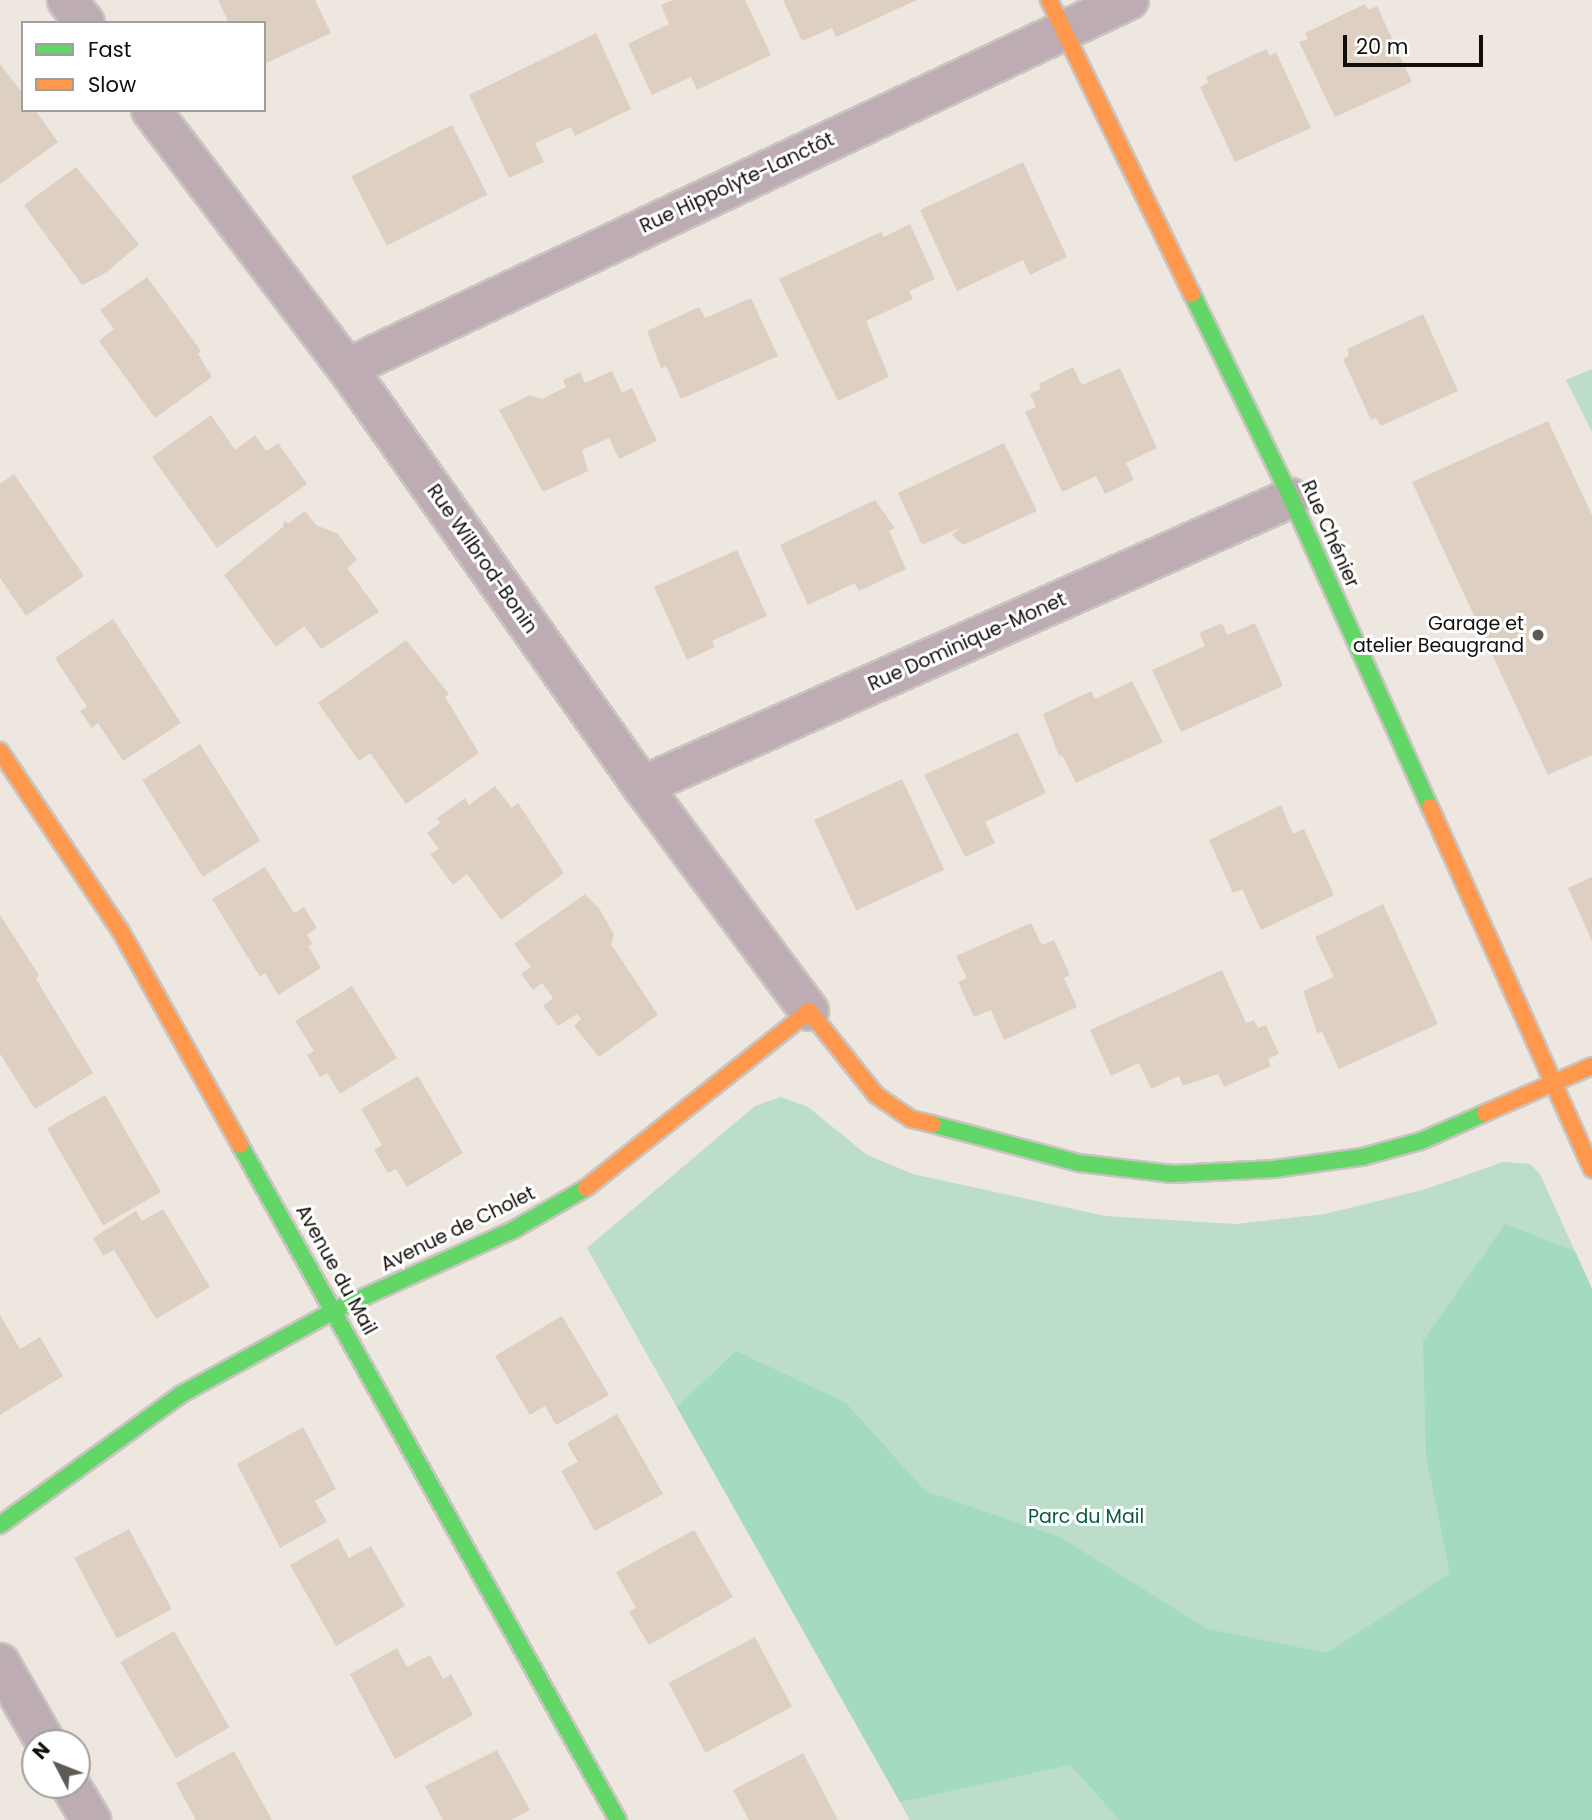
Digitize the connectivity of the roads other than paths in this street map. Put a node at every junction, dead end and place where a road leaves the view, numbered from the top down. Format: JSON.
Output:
{"nodes":[{"id":1,"x":68,"y":0,"type":"edge"},
{"id":2,"x":1129,"y":0,"type":"edge"},
{"id":3,"x":1057,"y":14,"type":"edge"},
{"id":4,"x":84,"y":21,"type":"edge"},
{"id":5,"x":153,"y":112,"type":"edge"},
{"id":6,"x":346,"y":368,"type":"junction"},
{"id":7,"x":1291,"y":498,"type":"junction"},
{"id":8,"x":0,"y":751,"type":"edge"},
{"id":9,"x":642,"y":786,"type":"junction"},
{"id":10,"x":809,"y":1011,"type":"junction"},
{"id":11,"x":1592,"y":1066,"type":"edge"},
{"id":12,"x":1553,"y":1083,"type":"junction"},
{"id":13,"x":1592,"y":1169,"type":"edge"},
{"id":14,"x":335,"y":1310,"type":"junction"},
{"id":15,"x":0,"y":1525,"type":"edge"},
{"id":16,"x":0,"y":1663,"type":"edge"},
{"id":17,"x":38,"y":1729,"type":"edge"},
{"id":18,"x":78,"y":1799,"type":"edge"},
{"id":19,"x":90,"y":1820,"type":"edge"},
{"id":20,"x":618,"y":1820,"type":"edge"}],
"edges":[{"from":1,"to":4,"type":"street"},
{"from":2,"to":3,"type":"street","name":"Rue Hippolyte-Lanctôt"},
{"from":3,"to":6,"type":"street","name":"Rue Hippolyte-Lanctôt"},
{"from":3,"to":7,"type":"street","name":"Rue Chénier"},
{"from":5,"to":6,"type":"street","name":"Rue Wilbrod-Bonin"},
{"from":6,"to":9,"type":"street","name":"Rue Wilbrod-Bonin"},
{"from":7,"to":9,"type":"street","name":"Rue Dominique-Monet"},
{"from":7,"to":12,"type":"street","name":"Rue Chénier"},
{"from":8,"to":14,"type":"street","name":"Avenue du Mail"},
{"from":9,"to":10,"type":"street","name":"Rue Wilbrod-Bonin"},
{"from":10,"to":12,"type":"street"},
{"from":10,"to":14,"type":"street","name":"Avenue de Cholet"},
{"from":11,"to":12,"type":"street"},
{"from":12,"to":13,"type":"street","name":"Rue Chénier"},
{"from":14,"to":15,"type":"street","name":"Avenue de Cholet"},
{"from":14,"to":20,"type":"street","name":"Avenue du Mail"},
{"from":16,"to":17,"type":"street"},
{"from":18,"to":19,"type":"street"}]}
